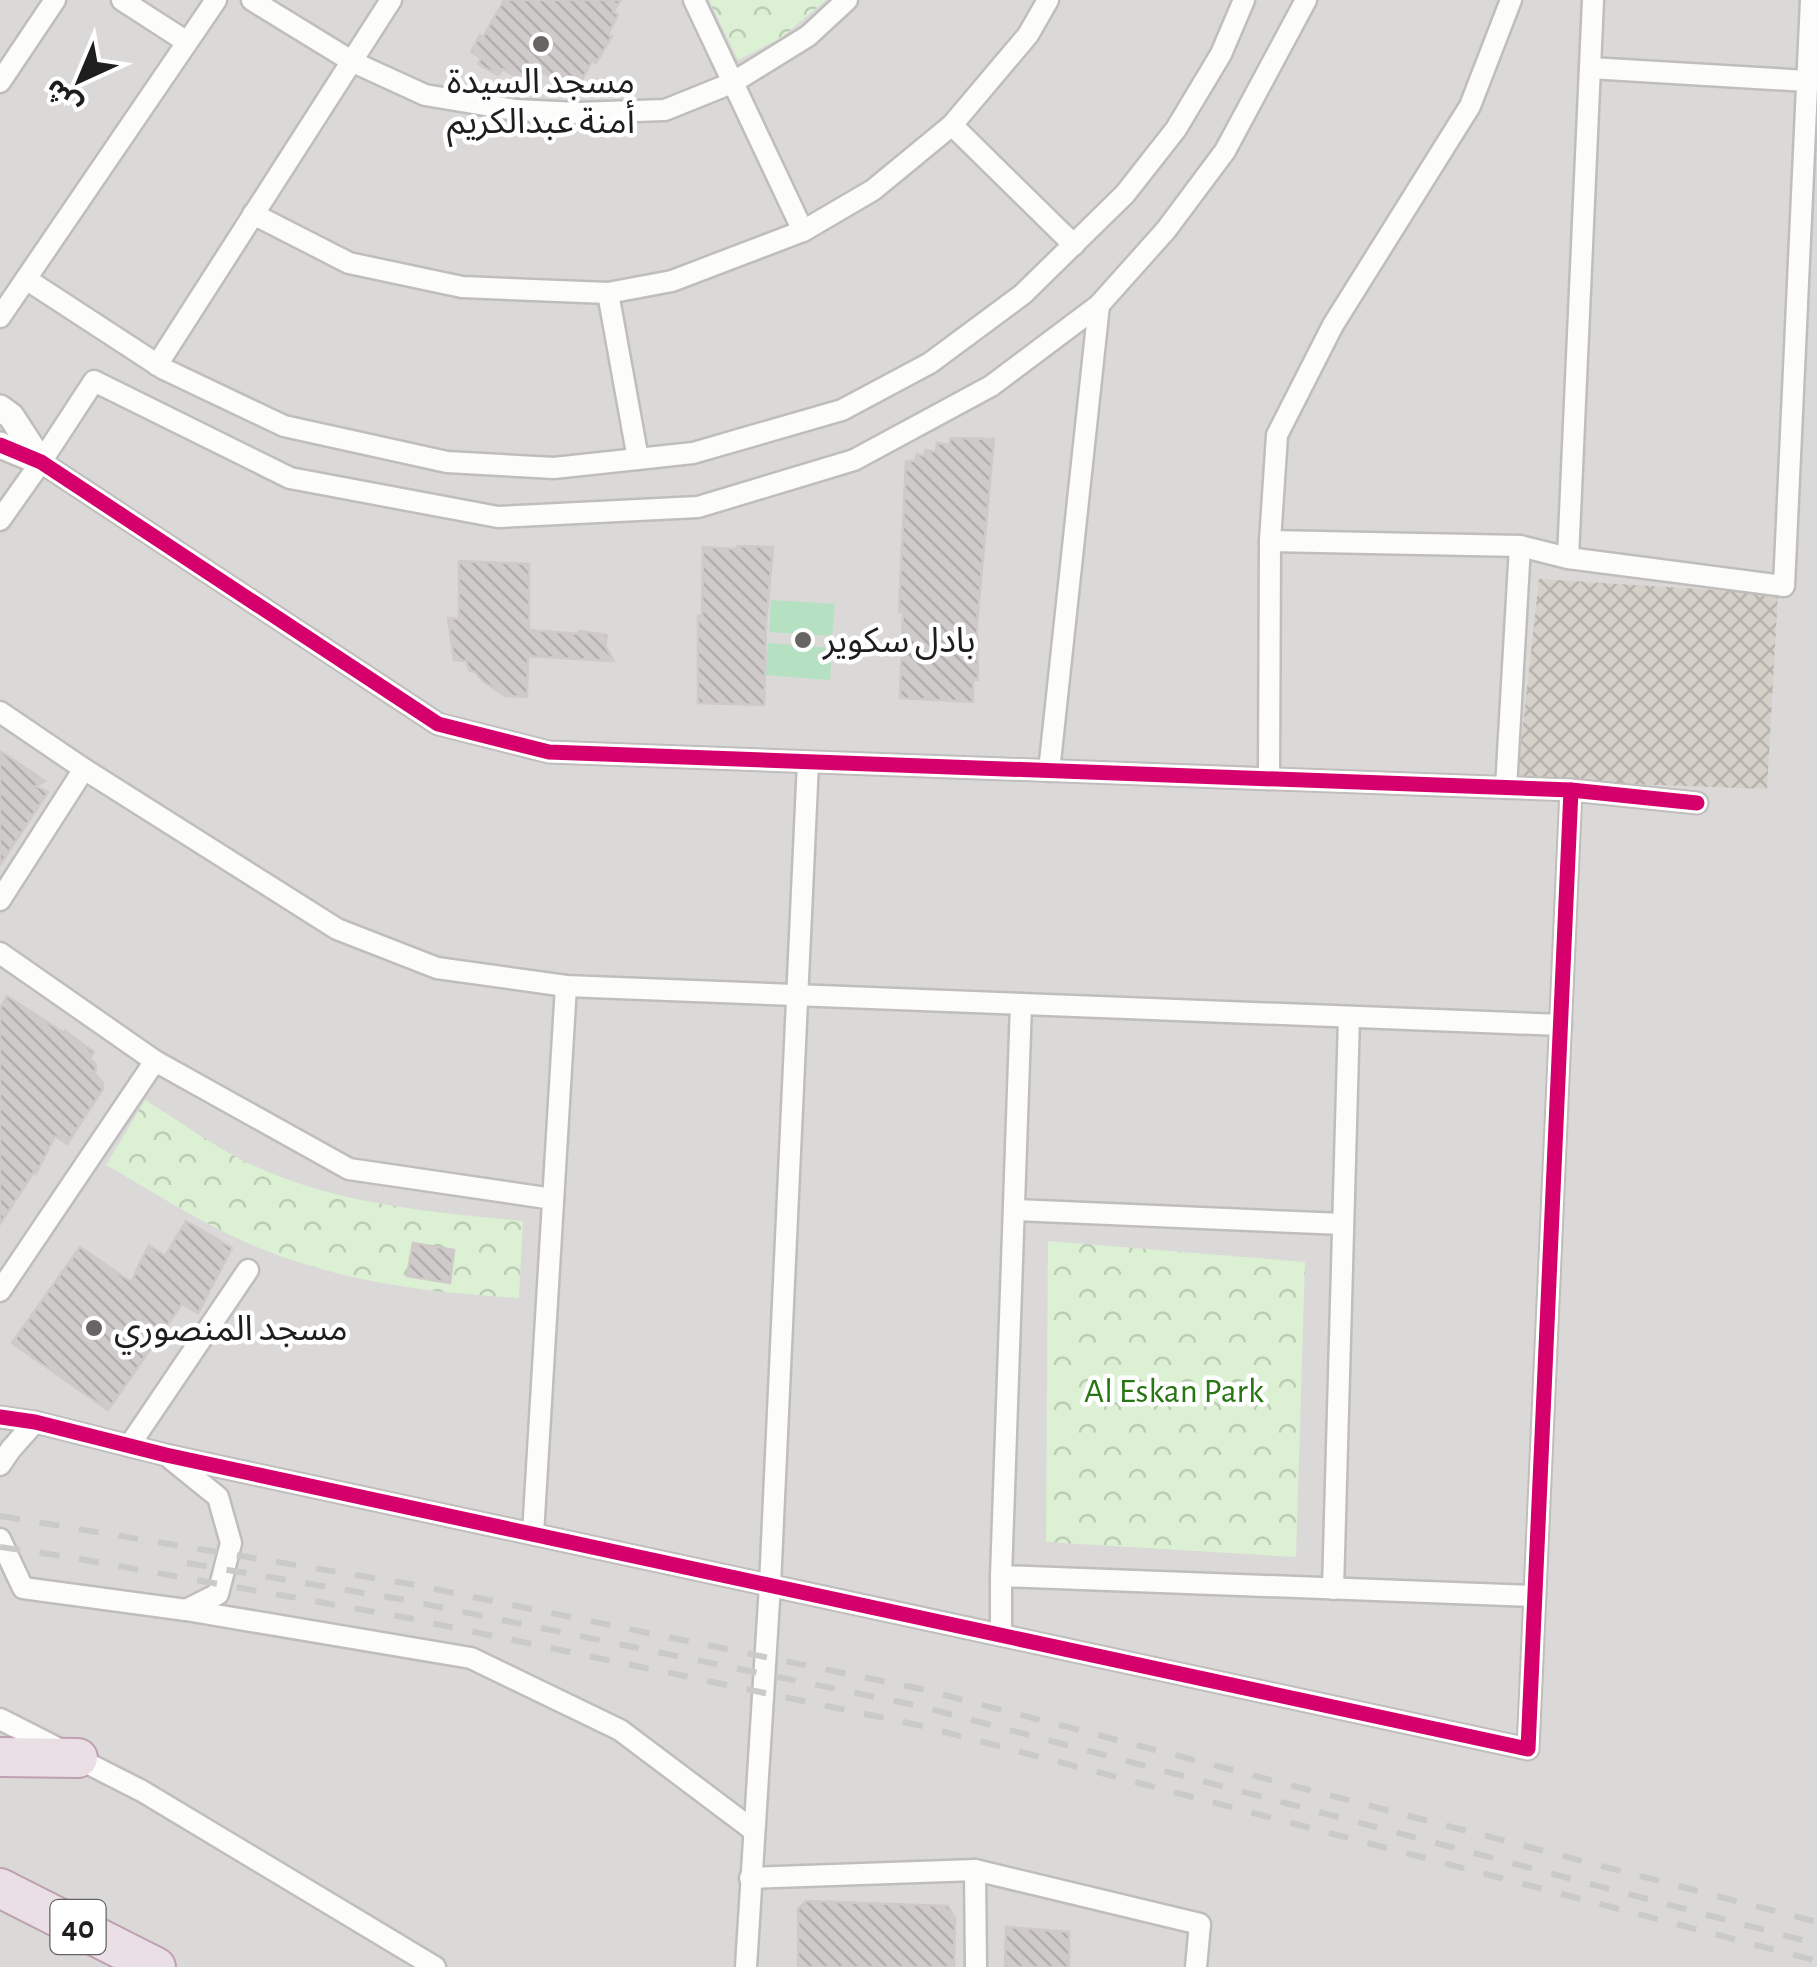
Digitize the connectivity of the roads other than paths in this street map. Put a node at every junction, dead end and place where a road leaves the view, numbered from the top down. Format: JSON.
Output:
{"nodes":[{"id":1,"x":55,"y":0,"type":"edge"},
{"id":2,"x":122,"y":0,"type":"edge"},
{"id":3,"x":216,"y":0,"type":"edge"},
{"id":4,"x":252,"y":0,"type":"edge"},
{"id":5,"x":391,"y":0,"type":"edge"},
{"id":6,"x":694,"y":0,"type":"edge"},
{"id":7,"x":848,"y":0,"type":"edge"},
{"id":8,"x":1048,"y":0,"type":"edge"},
{"id":9,"x":1244,"y":0,"type":"edge"},
{"id":10,"x":1306,"y":0,"type":"edge"},
{"id":11,"x":1511,"y":0,"type":"edge"},
{"id":12,"x":1594,"y":0,"type":"edge"},
{"id":13,"x":1811,"y":0,"type":"edge"},
{"id":14,"x":187,"y":42,"type":"junction"},
{"id":15,"x":352,"y":62,"type":"junction"},
{"id":16,"x":1590,"y":68,"type":"junction"},
{"id":17,"x":1807,"y":81,"type":"junction"},
{"id":18,"x":0,"y":82,"type":"edge"},
{"id":19,"x":732,"y":83,"type":"junction"},
{"id":20,"x":952,"y":125,"type":"junction"},
{"id":21,"x":253,"y":214,"type":"junction"},
{"id":22,"x":802,"y":231,"type":"junction"},
{"id":23,"x":1074,"y":245,"type":"junction"},
{"id":24,"x":26,"y":279,"type":"junction"},
{"id":25,"x":608,"y":293,"type":"junction"},
{"id":26,"x":1099,"y":305,"type":"junction"},
{"id":27,"x":0,"y":318,"type":"edge"},
{"id":28,"x":158,"y":365,"type":"junction"},
{"id":29,"x":0,"y":408,"type":"edge"},
{"id":30,"x":0,"y":446,"type":"edge"},
{"id":31,"x":638,"y":459,"type":"junction"},
{"id":32,"x":42,"y":462,"type":"junction"},
{"id":33,"x":0,"y":520,"type":"edge"},
{"id":34,"x":1270,"y":541,"type":"junction"},
{"id":35,"x":1520,"y":546,"type":"junction"},
{"id":36,"x":1568,"y":558,"type":"junction"},
{"id":37,"x":0,"y":712,"type":"edge"},
{"id":38,"x":808,"y":762,"type":"junction"},
{"id":39,"x":84,"y":770,"type":"junction"},
{"id":40,"x":1049,"y":771,"type":"junction"},
{"id":41,"x":1269,"y":779,"type":"junction"},
{"id":42,"x":1506,"y":788,"type":"junction"},
{"id":43,"x":1571,"y":790,"type":"junction"},
{"id":44,"x":1697,"y":803,"type":"dead end"},
{"id":45,"x":0,"y":900,"type":"edge"},
{"id":46,"x":0,"y":953,"type":"edge"},
{"id":47,"x":566,"y":986,"type":"junction"},
{"id":48,"x":798,"y":995,"type":"junction"},
{"id":49,"x":1021,"y":1004,"type":"junction"},
{"id":50,"x":1349,"y":1016,"type":"junction"},
{"id":51,"x":1561,"y":1025,"type":"junction"},
{"id":52,"x":155,"y":1061,"type":"junction"},
{"id":53,"x":553,"y":1199,"type":"junction"},
{"id":54,"x":1014,"y":1210,"type":"junction"},
{"id":55,"x":1343,"y":1224,"type":"junction"},
{"id":56,"x":248,"y":1270,"type":"dead end"},
{"id":57,"x":0,"y":1291,"type":"edge"},
{"id":58,"x":0,"y":1404,"type":"edge"},
{"id":59,"x":0,"y":1417,"type":"edge"},
{"id":60,"x":35,"y":1422,"type":"junction"},
{"id":61,"x":130,"y":1446,"type":"junction"},
{"id":62,"x":166,"y":1455,"type":"junction"},
{"id":63,"x":0,"y":1465,"type":"edge"},
{"id":64,"x":533,"y":1534,"type":"junction"},
{"id":65,"x":0,"y":1539,"type":"edge"},
{"id":66,"x":0,"y":1562,"type":"edge"},
{"id":67,"x":1001,"y":1576,"type":"junction"},
{"id":68,"x":770,"y":1585,"type":"junction"},
{"id":69,"x":23,"y":1588,"type":"junction"},
{"id":70,"x":1333,"y":1589,"type":"junction"},
{"id":71,"x":1535,"y":1596,"type":"junction"},
{"id":72,"x":186,"y":1610,"type":"junction"},
{"id":73,"x":1001,"y":1635,"type":"junction"},
{"id":74,"x":0,"y":1719,"type":"edge"},
{"id":75,"x":0,"y":1756,"type":"edge"},
{"id":76,"x":78,"y":1758,"type":"junction"},
{"id":77,"x":753,"y":1830,"type":"junction"},
{"id":78,"x":975,"y":1870,"type":"junction"},
{"id":79,"x":750,"y":1878,"type":"junction"},
{"id":80,"x":0,"y":1888,"type":"edge"},
{"id":81,"x":156,"y":1967,"type":"edge"},
{"id":82,"x":434,"y":1967,"type":"edge"},
{"id":83,"x":746,"y":1967,"type":"edge"},
{"id":84,"x":976,"y":1967,"type":"edge"},
{"id":85,"x":1196,"y":1967,"type":"edge"}],
"edges":[{"from":1,"to":18,"type":"street"},
{"from":2,"to":14,"type":"street"},
{"from":3,"to":14,"type":"street"},
{"from":4,"to":15,"type":"street"},
{"from":5,"to":15,"type":"street"},
{"from":6,"to":19,"type":"street"},
{"from":7,"to":19,"type":"street"},
{"from":8,"to":20,"type":"street"},
{"from":9,"to":23,"type":"street"},
{"from":10,"to":26,"type":"street"},
{"from":11,"to":34,"type":"street"},
{"from":12,"to":16,"type":"street"},
{"from":13,"to":17,"type":"street"},
{"from":14,"to":24,"type":"street"},
{"from":15,"to":19,"type":"street"},
{"from":15,"to":21,"type":"street"},
{"from":16,"to":17,"type":"street"},
{"from":16,"to":36,"type":"street"},
{"from":17,"to":36,"type":"street"},
{"from":19,"to":22,"type":"street"},
{"from":20,"to":22,"type":"street"},
{"from":20,"to":23,"type":"street"},
{"from":21,"to":25,"type":"street"},
{"from":21,"to":28,"type":"street"},
{"from":22,"to":25,"type":"street"},
{"from":23,"to":31,"type":"street"},
{"from":24,"to":27,"type":"street"},
{"from":24,"to":28,"type":"street"},
{"from":25,"to":31,"type":"street"},
{"from":26,"to":32,"type":"street"},
{"from":26,"to":40,"type":"street"},
{"from":28,"to":31,"type":"street"},
{"from":29,"to":32,"type":"street"},
{"from":30,"to":32,"type":"street"},
{"from":32,"to":33,"type":"street"},
{"from":32,"to":38,"type":"street"},
{"from":34,"to":35,"type":"street"},
{"from":34,"to":41,"type":"street"},
{"from":35,"to":36,"type":"street"},
{"from":35,"to":42,"type":"street"},
{"from":37,"to":39,"type":"street"},
{"from":38,"to":40,"type":"street"},
{"from":38,"to":48,"type":"street"},
{"from":39,"to":45,"type":"street"},
{"from":39,"to":47,"type":"street"},
{"from":40,"to":41,"type":"street"},
{"from":41,"to":42,"type":"street"},
{"from":42,"to":43,"type":"street"},
{"from":43,"to":44,"type":"street"},
{"from":43,"to":51,"type":"street"},
{"from":46,"to":52,"type":"street"},
{"from":47,"to":48,"type":"street"},
{"from":47,"to":53,"type":"street"},
{"from":48,"to":49,"type":"street"},
{"from":48,"to":68,"type":"street"},
{"from":49,"to":50,"type":"street"},
{"from":49,"to":54,"type":"street"},
{"from":50,"to":51,"type":"street"},
{"from":50,"to":55,"type":"street"},
{"from":51,"to":71,"type":"street"},
{"from":52,"to":53,"type":"street"},
{"from":52,"to":57,"type":"street"},
{"from":53,"to":64,"type":"street"},
{"from":54,"to":55,"type":"street"},
{"from":54,"to":67,"type":"street"},
{"from":55,"to":70,"type":"street"},
{"from":56,"to":61,"type":"street"},
{"from":58,"to":60,"type":"street"},
{"from":59,"to":60,"type":"street"},
{"from":60,"to":61,"type":"street"},
{"from":60,"to":63,"type":"street"},
{"from":61,"to":62,"type":"street"},
{"from":62,"to":64,"type":"street"},
{"from":62,"to":72,"type":"street"},
{"from":64,"to":68,"type":"street"},
{"from":65,"to":69,"type":"street"},
{"from":66,"to":69,"type":"street"},
{"from":67,"to":70,"type":"street"},
{"from":67,"to":73,"type":"street"},
{"from":68,"to":73,"type":"street"},
{"from":68,"to":77,"type":"street"},
{"from":69,"to":72,"type":"street"},
{"from":70,"to":71,"type":"street"},
{"from":71,"to":73,"type":"street"},
{"from":72,"to":77,"type":"street"},
{"from":74,"to":76,"type":"street"},
{"from":75,"to":76,"type":"highway"},
{"from":76,"to":82,"type":"street"},
{"from":77,"to":79,"type":"street"},
{"from":78,"to":79,"type":"street"},
{"from":78,"to":84,"type":"street"},
{"from":78,"to":85,"type":"street"},
{"from":79,"to":83,"type":"street"},
{"from":80,"to":81,"type":"highway","number":"40"}]}
